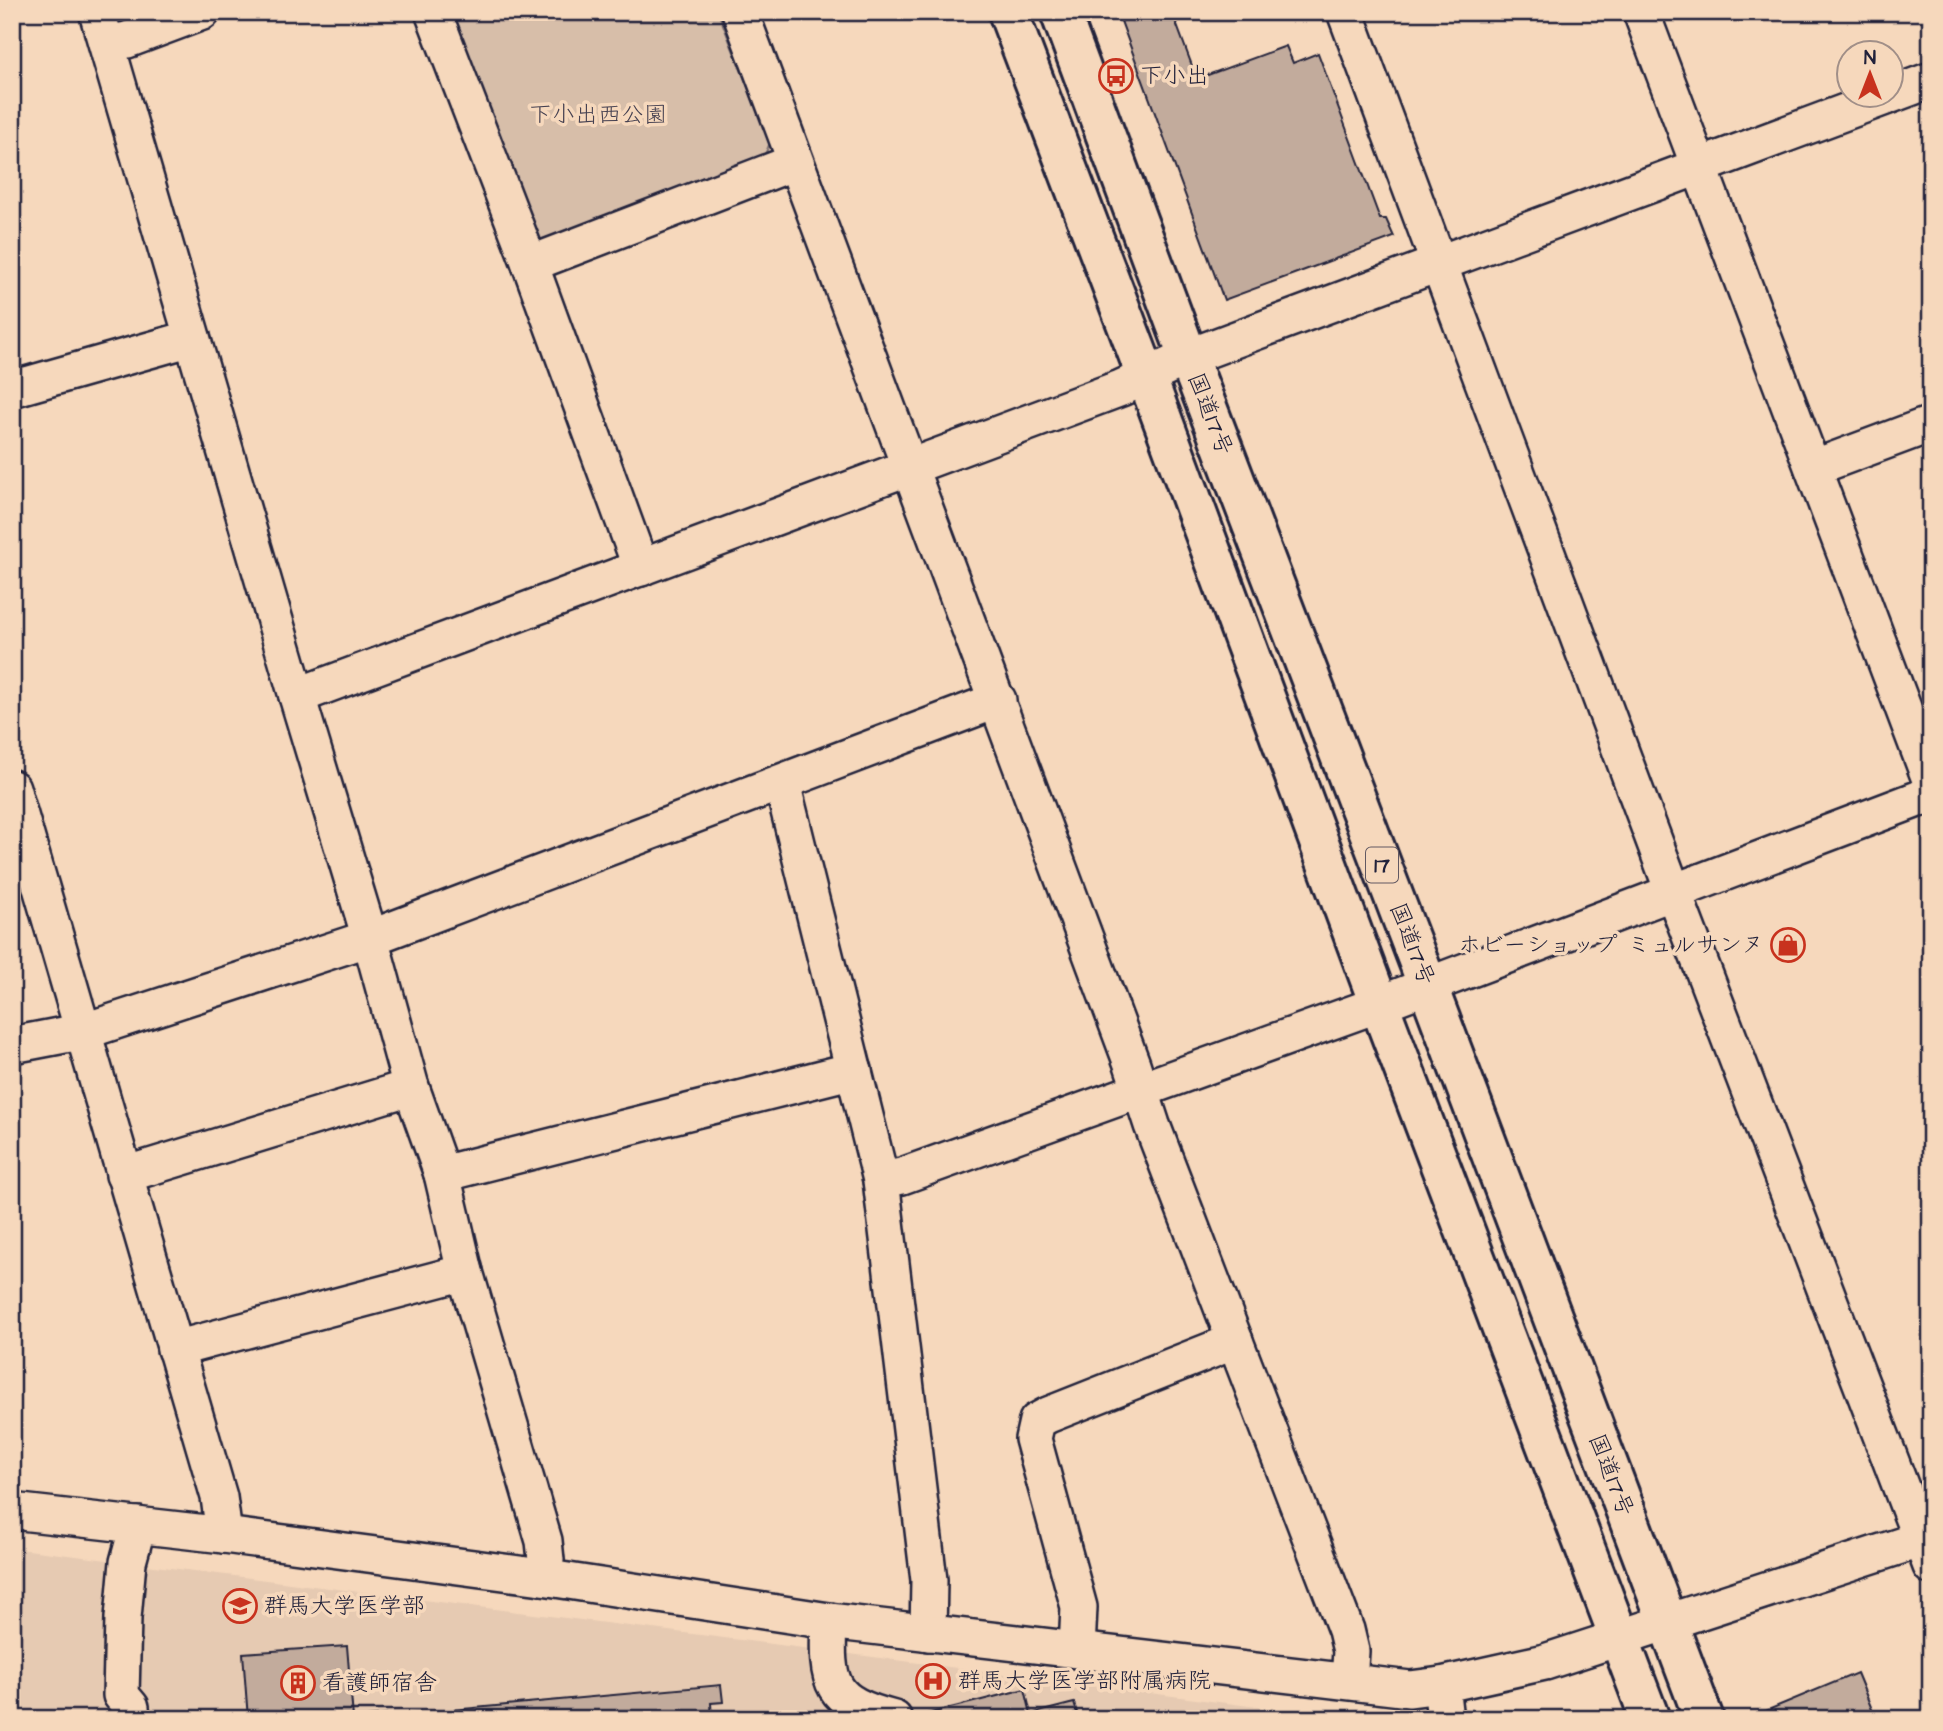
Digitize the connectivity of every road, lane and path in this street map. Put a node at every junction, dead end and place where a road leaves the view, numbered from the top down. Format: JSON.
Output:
{"nodes":[{"id":1,"x":202,"y":12,"type":"edge"},
{"id":2,"x":433,"y":12,"type":"edge"},
{"id":3,"x":740,"y":12,"type":"edge"},
{"id":4,"x":1008,"y":12,"type":"edge"},
{"id":5,"x":1060,"y":12,"type":"edge"},
{"id":6,"x":1345,"y":12,"type":"edge"},
{"id":7,"x":1641,"y":12,"type":"edge"},
{"id":8,"x":102,"y":28,"type":"edge"},
{"id":9,"x":1931,"y":80,"type":"edge"},
{"id":10,"x":795,"y":162,"type":"junction"},
{"id":11,"x":1699,"y":168,"type":"junction"},
{"id":12,"x":1440,"y":263,"type":"junction"},
{"id":13,"x":530,"y":264,"type":"junction"},
{"id":14,"x":192,"y":338,"type":"junction"},
{"id":15,"x":1188,"y":357,"type":"junction"},
{"id":16,"x":1147,"y":378,"type":"junction"},
{"id":17,"x":12,"y":388,"type":"edge"},
{"id":18,"x":1931,"y":424,"type":"edge"},
{"id":19,"x":909,"y":467,"type":"junction"},
{"id":20,"x":1813,"y":468,"type":"junction"},
{"id":21,"x":641,"y":568,"type":"junction"},
{"id":22,"x":297,"y":696,"type":"junction"},
{"id":23,"x":998,"y":700,"type":"junction"},
{"id":24,"x":1931,"y":782,"type":"edge"},
{"id":25,"x":782,"y":783,"type":"junction"},
{"id":26,"x":12,"y":788,"type":"edge"},
{"id":27,"x":1931,"y":794,"type":"edge"},
{"id":28,"x":1674,"y":894,"type":"junction"},
{"id":29,"x":370,"y":938,"type":"junction"},
{"id":30,"x":1427,"y":984,"type":"junction"},
{"id":31,"x":1379,"y":1004,"type":"junction"},
{"id":32,"x":85,"y":1031,"type":"junction"},
{"id":33,"x":12,"y":1045,"type":"edge"},
{"id":34,"x":854,"y":1070,"type":"junction"},
{"id":35,"x":411,"y":1087,"type":"junction"},
{"id":36,"x":1140,"y":1090,"type":"junction"},
{"id":37,"x":442,"y":1174,"type":"junction"},
{"id":38,"x":124,"y":1175,"type":"junction"},
{"id":39,"x":881,"y":1180,"type":"junction"},
{"id":40,"x":465,"y":1272,"type":"junction"},
{"id":41,"x":1235,"y":1341,"type":"junction"},
{"id":42,"x":175,"y":1349,"type":"junction"},
{"id":43,"x":12,"y":1511,"type":"edge"},
{"id":44,"x":138,"y":1525,"type":"junction"},
{"id":45,"x":224,"y":1535,"type":"junction"},
{"id":46,"x":1927,"y":1547,"type":"edge"},
{"id":47,"x":542,"y":1577,"type":"junction"},
{"id":48,"x":829,"y":1621,"type":"junction"},
{"id":49,"x":1667,"y":1622,"type":"junction"},
{"id":50,"x":928,"y":1633,"type":"junction"},
{"id":51,"x":1619,"y":1637,"type":"junction"},
{"id":52,"x":1077,"y":1650,"type":"junction"},
{"id":53,"x":1349,"y":1681,"type":"junction"},
{"id":54,"x":1443,"y":1702,"type":"edge"},
{"id":55,"x":132,"y":1719,"type":"edge"},
{"id":56,"x":894,"y":1719,"type":"edge"},
{"id":57,"x":1650,"y":1719,"type":"edge"},
{"id":58,"x":1703,"y":1719,"type":"edge"}],
"edges":[{"from":1,"to":8,"type":"street"},
{"from":2,"to":13,"type":"street"},
{"from":3,"to":10,"type":"street"},
{"from":4,"to":16,"type":"highway","name":"国道17号","number":"17"},
{"from":5,"to":15,"type":"highway","name":"国道17号","number":"17"},
{"from":6,"to":12,"type":"street"},
{"from":7,"to":11,"type":"street"},
{"from":8,"to":14,"type":"street"},
{"from":9,"to":11,"type":"street"},
{"from":10,"to":13,"type":"street"},
{"from":10,"to":19,"type":"street"},
{"from":11,"to":12,"type":"street"},
{"from":11,"to":20,"type":"street"},
{"from":12,"to":15,"type":"street"},
{"from":12,"to":28,"type":"street"},
{"from":13,"to":21,"type":"street"},
{"from":14,"to":17,"type":"street"},
{"from":14,"to":22,"type":"street"},
{"from":15,"to":16,"type":"street"},
{"from":15,"to":30,"type":"highway","name":"国道17号","number":"17"},
{"from":16,"to":19,"type":"street"},
{"from":16,"to":31,"type":"highway","name":"国道17号","number":"17"},
{"from":18,"to":20,"type":"street"},
{"from":19,"to":21,"type":"street"},
{"from":19,"to":23,"type":"street"},
{"from":20,"to":24,"type":"street"},
{"from":21,"to":22,"type":"street"},
{"from":22,"to":29,"type":"street"},
{"from":23,"to":25,"type":"street"},
{"from":23,"to":36,"type":"street"},
{"from":25,"to":29,"type":"street"},
{"from":25,"to":34,"type":"street"},
{"from":26,"to":32,"type":"street"},
{"from":27,"to":28,"type":"street"},
{"from":28,"to":30,"type":"street"},
{"from":28,"to":46,"type":"street"},
{"from":29,"to":32,"type":"street"},
{"from":29,"to":35,"type":"street"},
{"from":30,"to":31,"type":"street"},
{"from":30,"to":49,"type":"highway","name":"国道17号","number":"17"},
{"from":31,"to":36,"type":"street"},
{"from":31,"to":51,"type":"highway","name":"国道17号","number":"17"},
{"from":32,"to":33,"type":"street"},
{"from":32,"to":38,"type":"street"},
{"from":34,"to":37,"type":"street"},
{"from":34,"to":39,"type":"street"},
{"from":35,"to":37,"type":"street"},
{"from":35,"to":38,"type":"street"},
{"from":36,"to":39,"type":"street"},
{"from":36,"to":41,"type":"street"},
{"from":37,"to":40,"type":"street"},
{"from":38,"to":42,"type":"street"},
{"from":39,"to":50,"type":"street"},
{"from":40,"to":42,"type":"street"},
{"from":40,"to":47,"type":"street"},
{"from":41,"to":52,"type":"street"},
{"from":41,"to":53,"type":"street"},
{"from":42,"to":45,"type":"street"},
{"from":43,"to":44,"type":"street"},
{"from":44,"to":45,"type":"street"},
{"from":44,"to":55,"type":"street"},
{"from":45,"to":47,"type":"street"},
{"from":46,"to":49,"type":"street"},
{"from":47,"to":48,"type":"street"},
{"from":48,"to":50,"type":"street"},
{"from":48,"to":56,"type":"street"},
{"from":49,"to":51,"type":"street"},
{"from":49,"to":58,"type":"highway","name":"国道17号","number":"17"},
{"from":50,"to":52,"type":"street"},
{"from":51,"to":54,"type":"street"},
{"from":51,"to":57,"type":"highway","name":"国道17号","number":"17"},
{"from":52,"to":53,"type":"street"},
{"from":53,"to":54,"type":"street"}]}
